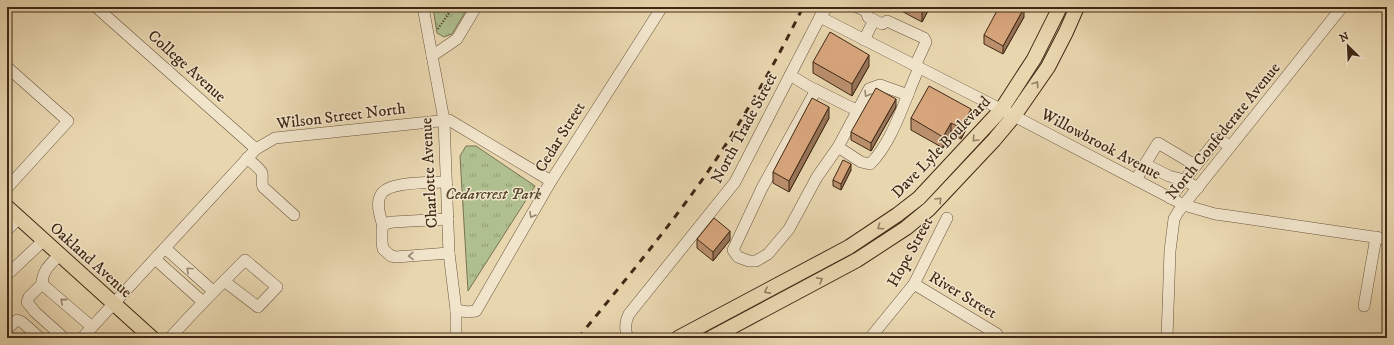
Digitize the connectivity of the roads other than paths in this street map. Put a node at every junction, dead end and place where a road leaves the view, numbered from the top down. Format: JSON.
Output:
{"nodes":[{"id":1,"x":97,"y":7,"type":"edge"},
{"id":2,"x":423,"y":7,"type":"edge"},
{"id":3,"x":476,"y":7,"type":"edge"},
{"id":4,"x":662,"y":7,"type":"edge"},
{"id":5,"x":827,"y":7,"type":"edge"},
{"id":6,"x":858,"y":7,"type":"edge"},
{"id":7,"x":1060,"y":7,"type":"edge"},
{"id":8,"x":1077,"y":7,"type":"edge"},
{"id":9,"x":1342,"y":7,"type":"edge"},
{"id":10,"x":820,"y":17,"type":"junction"},
{"id":11,"x":874,"y":20,"type":"junction"},
{"id":12,"x":864,"y":40,"type":"junction"},
{"id":13,"x":432,"y":56,"type":"junction"},
{"id":14,"x":7,"y":67,"type":"edge"},
{"id":15,"x":917,"y":67,"type":"junction"},
{"id":16,"x":790,"y":75,"type":"junction"},
{"id":17,"x":816,"y":90,"type":"junction"},
{"id":18,"x":908,"y":95,"type":"junction"},
{"id":19,"x":1001,"y":110,"type":"junction"},
{"id":20,"x":858,"y":111,"type":"junction"},
{"id":21,"x":1014,"y":116,"type":"junction"},
{"id":22,"x":444,"y":120,"type":"junction"},
{"id":23,"x":838,"y":147,"type":"junction"},
{"id":24,"x":1230,"y":147,"type":"junction"},
{"id":25,"x":256,"y":149,"type":"junction"},
{"id":26,"x":247,"y":158,"type":"junction"},
{"id":27,"x":1145,"y":164,"type":"junction"},
{"id":28,"x":1196,"y":165,"type":"junction"},
{"id":29,"x":1136,"y":180,"type":"junction"},
{"id":30,"x":1184,"y":180,"type":"junction"},
{"id":31,"x":551,"y":181,"type":"junction"},
{"id":32,"x":446,"y":182,"type":"junction"},
{"id":33,"x":7,"y":188,"type":"edge"},
{"id":34,"x":1198,"y":188,"type":"junction"},
{"id":35,"x":1170,"y":198,"type":"junction"},
{"id":36,"x":1184,"y":205,"type":"junction"},
{"id":37,"x":7,"y":207,"type":"edge"},
{"id":38,"x":294,"y":215,"type":"dead end"},
{"id":39,"x":19,"y":218,"type":"junction"},
{"id":40,"x":947,"y":218,"type":"dead end"},
{"id":41,"x":448,"y":220,"type":"junction"},
{"id":42,"x":383,"y":226,"type":"junction"},
{"id":43,"x":7,"y":230,"type":"edge"},
{"id":44,"x":1382,"y":238,"type":"edge"},
{"id":45,"x":44,"y":240,"type":"junction"},
{"id":46,"x":166,"y":248,"type":"junction"},
{"id":47,"x":449,"y":253,"type":"junction"},
{"id":48,"x":60,"y":254,"type":"junction"},
{"id":49,"x":155,"y":259,"type":"junction"},
{"id":50,"x":7,"y":275,"type":"edge"},
{"id":51,"x":224,"y":281,"type":"junction"},
{"id":52,"x":42,"y":284,"type":"junction"},
{"id":53,"x":914,"y":284,"type":"junction"},
{"id":54,"x":213,"y":291,"type":"junction"},
{"id":55,"x":203,"y":302,"type":"junction"},
{"id":56,"x":114,"y":304,"type":"junction"},
{"id":57,"x":1364,"y":306,"type":"dead end"},
{"id":58,"x":456,"y":310,"type":"junction"},
{"id":59,"x":92,"y":327,"type":"junction"},
{"id":60,"x":7,"y":329,"type":"edge"},
{"id":61,"x":997,"y":334,"type":"dead end"},
{"id":62,"x":40,"y":338,"type":"edge"},
{"id":63,"x":64,"y":338,"type":"edge"},
{"id":64,"x":82,"y":338,"type":"edge"},
{"id":65,"x":152,"y":338,"type":"edge"},
{"id":66,"x":170,"y":338,"type":"edge"},
{"id":67,"x":456,"y":338,"type":"edge"},
{"id":68,"x":628,"y":338,"type":"edge"},
{"id":69,"x":678,"y":338,"type":"edge"},
{"id":70,"x":711,"y":338,"type":"edge"},
{"id":71,"x":870,"y":338,"type":"edge"},
{"id":72,"x":1167,"y":338,"type":"edge"}],
"edges":[{"from":1,"to":25,"type":"street","name":"College Avenue"},
{"from":2,"to":13,"type":"street","name":"Charlotte Avenue"},
{"from":3,"to":13,"type":"street"},
{"from":4,"to":31,"type":"street","name":"Cedar Street"},
{"from":5,"to":10,"type":"street","name":"North Trade Street"},
{"from":6,"to":11,"type":"street"},
{"from":7,"to":19,"type":"main road","name":"Dave Lyle Boulevard"},
{"from":21,"to":8,"type":"main road","name":"Dave Lyle Boulevard","one_way":true},
{"from":9,"to":24,"type":"street","name":"North Confederate Avenue"},
{"from":10,"to":12,"type":"street","name":"Willowbrook Avenue"},
{"from":10,"to":16,"type":"street","name":"North Trade Street"},
{"from":11,"to":12,"type":"street"},
{"from":11,"to":15,"type":"street"},
{"from":12,"to":15,"type":"street","name":"Willowbrook Avenue"},
{"from":13,"to":22,"type":"street","name":"Charlotte Avenue"},
{"from":14,"to":33,"type":"street"},
{"from":15,"to":18,"type":"street"},
{"from":15,"to":19,"type":"street","name":"Willowbrook Avenue"},
{"from":16,"to":17,"type":"street"},
{"from":16,"to":68,"type":"street","name":"North Trade Street"},
{"from":17,"to":20,"type":"street"},
{"from":17,"to":23,"type":"street"},
{"from":18,"to":20,"type":"street","one_way":true},
{"from":18,"to":23,"type":"street"},
{"from":19,"to":21,"type":"street","name":"Willowbrook Avenue"},
{"from":19,"to":69,"type":"main road","name":"Dave Lyle Boulevard","one_way":true},
{"from":20,"to":23,"type":"street"},
{"from":21,"to":29,"type":"street","name":"Willowbrook Avenue"},
{"from":70,"to":21,"type":"main road","name":"Dave Lyle Boulevard","one_way":true},
{"from":22,"to":25,"type":"street","name":"Wilson Street North"},
{"from":22,"to":31,"type":"street","name":"Wilson Street North"},
{"from":22,"to":32,"type":"street","name":"Charlotte Avenue"},
{"from":24,"to":28,"type":"street"},
{"from":24,"to":34,"type":"street","name":"North Confederate Avenue"},
{"from":25,"to":26,"type":"street","name":"Wilson Street North"},
{"from":26,"to":38,"type":"street"},
{"from":26,"to":46,"type":"street","name":"Wilson Street North"},
{"from":27,"to":28,"type":"street"},
{"from":27,"to":29,"type":"street"},
{"from":27,"to":30,"type":"street"},
{"from":28,"to":30,"type":"street"},
{"from":29,"to":35,"type":"street","name":"Willowbrook Avenue"},
{"from":30,"to":34,"type":"street"},
{"from":30,"to":35,"type":"street"},
{"from":31,"to":58,"type":"street","name":"Cedar Street","one_way":true},
{"from":32,"to":41,"type":"street","name":"Charlotte Avenue"},
{"from":32,"to":42,"type":"street"},
{"from":34,"to":36,"type":"street","name":"North Confederate Avenue"},
{"from":35,"to":36,"type":"street","name":"Willowbrook Avenue"},
{"from":36,"to":44,"type":"street","name":"Willowbrook Avenue"},
{"from":36,"to":72,"type":"street","name":"North Confederate Avenue"},
{"from":37,"to":39,"type":"main road","name":"Oakland Avenue"},
{"from":39,"to":43,"type":"street"},
{"from":39,"to":45,"type":"main road","name":"Oakland Avenue"},
{"from":40,"to":53,"type":"street","name":"Hope Street"},
{"from":41,"to":42,"type":"street"},
{"from":41,"to":47,"type":"street","name":"Charlotte Avenue"},
{"from":47,"to":42,"type":"street","one_way":true},
{"from":44,"to":57,"type":"street"},
{"from":45,"to":48,"type":"main road","name":"Oakland Avenue"},
{"from":45,"to":50,"type":"street"},
{"from":46,"to":49,"type":"street","name":"Wilson Street North"},
{"from":54,"to":46,"type":"street","one_way":true},
{"from":47,"to":58,"type":"street","name":"Charlotte Avenue"},
{"from":48,"to":52,"type":"street"},
{"from":48,"to":56,"type":"main road","name":"Oakland Avenue"},
{"from":49,"to":55,"type":"street"},
{"from":49,"to":56,"type":"street","name":"Wilson Street North"},
{"from":51,"to":51,"type":"street"},
{"from":51,"to":54,"type":"street"},
{"from":59,"to":52,"type":"street","one_way":true},
{"from":52,"to":63,"type":"street"},
{"from":53,"to":61,"type":"street","name":"River Street"},
{"from":53,"to":71,"type":"street","name":"Hope Street"},
{"from":54,"to":55,"type":"street"},
{"from":55,"to":66,"type":"street"},
{"from":56,"to":59,"type":"street","name":"Wilson Street North"},
{"from":56,"to":65,"type":"main road","name":"Oakland Avenue"},
{"from":58,"to":67,"type":"street","name":"Charlotte Avenue"},
{"from":59,"to":64,"type":"street","name":"Wilson Street North"},
{"from":60,"to":62,"type":"street"}]}
